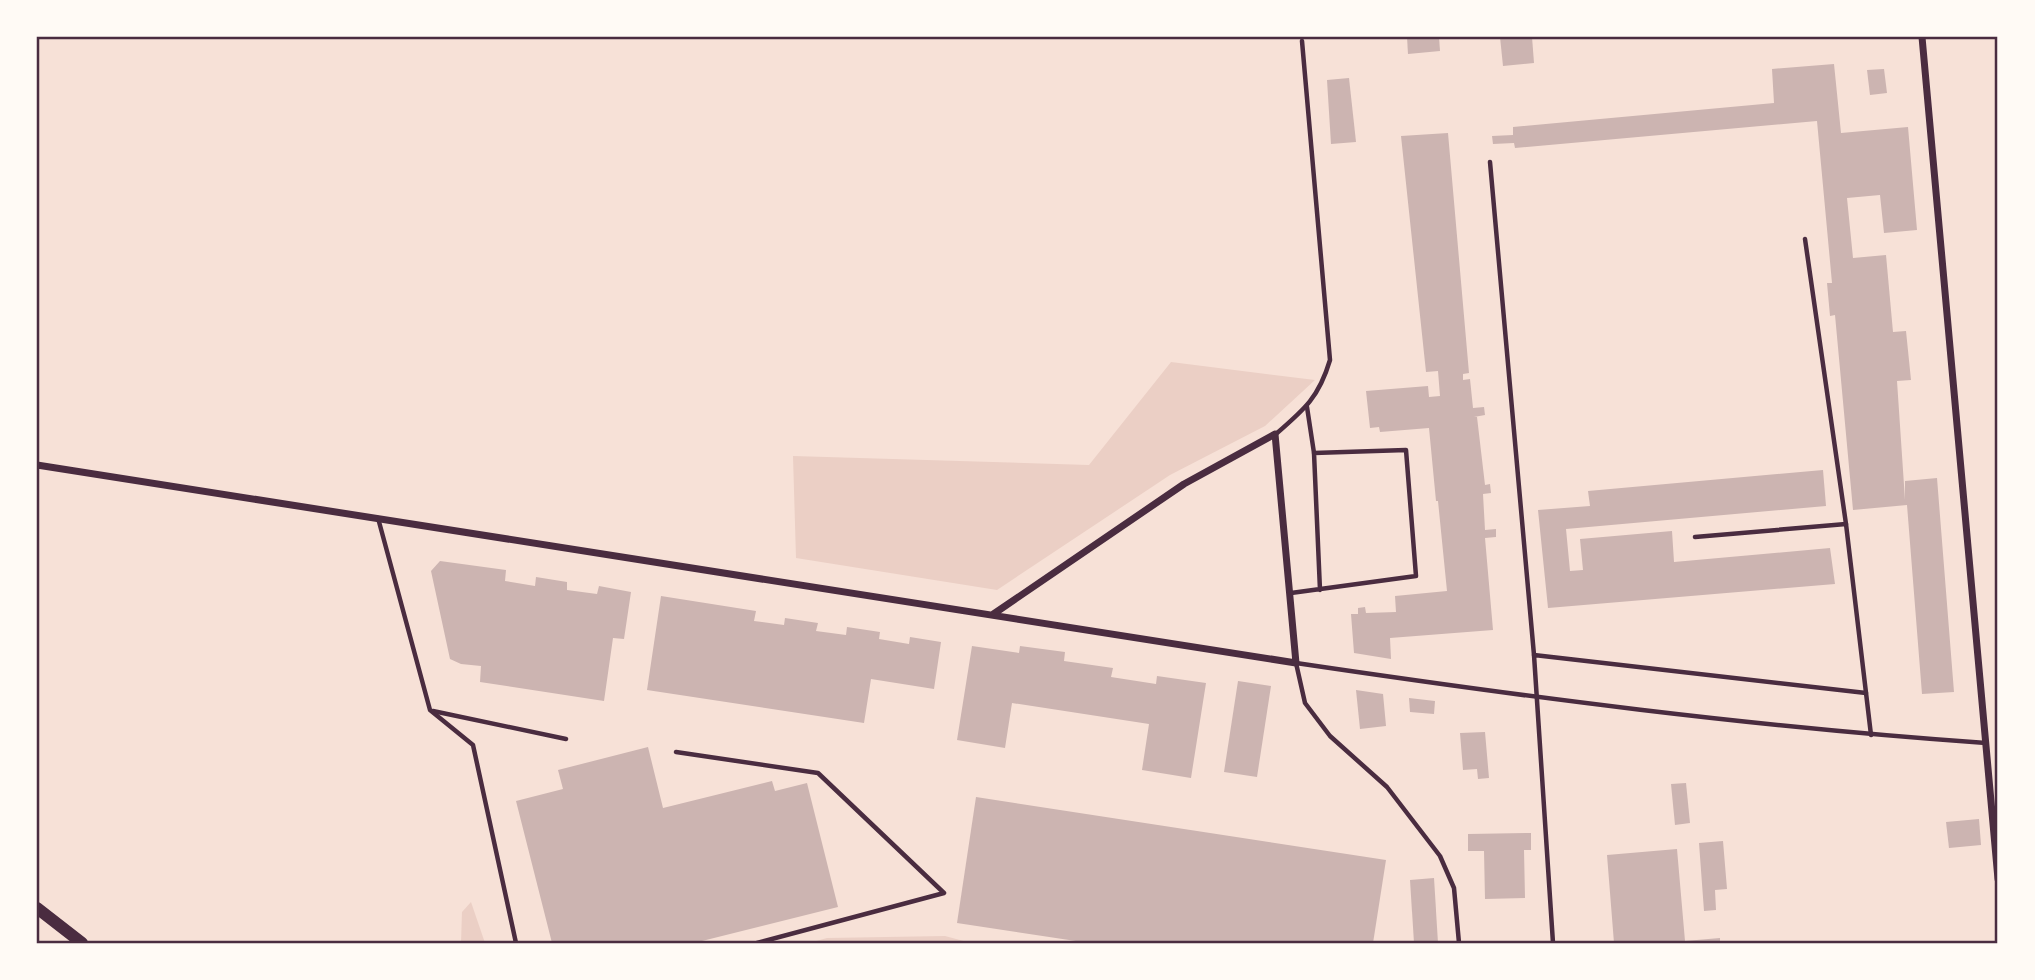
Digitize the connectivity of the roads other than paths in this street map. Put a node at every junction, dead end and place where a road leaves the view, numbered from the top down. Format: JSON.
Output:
{"nodes":[{"id":1,"x":1922,"y":37,"type":"edge"},
{"id":2,"x":1303,"y":41,"type":"dead end"},
{"id":3,"x":1490,"y":162,"type":"dead end"},
{"id":4,"x":1805,"y":239,"type":"dead end"},
{"id":5,"x":1307,"y":407,"type":"junction"},
{"id":6,"x":1275,"y":434,"type":"junction"},
{"id":7,"x":1314,"y":453,"type":"junction"},
{"id":8,"x":37,"y":465,"type":"edge"},
{"id":9,"x":378,"y":517,"type":"junction"},
{"id":10,"x":1846,"y":524,"type":"junction"},
{"id":11,"x":1695,"y":537,"type":"dead end"},
{"id":12,"x":1320,"y":590,"type":"junction"},
{"id":13,"x":1291,"y":593,"type":"junction"},
{"id":14,"x":992,"y":615,"type":"junction"},
{"id":15,"x":1534,"y":655,"type":"junction"},
{"id":16,"x":1296,"y":663,"type":"junction"},
{"id":17,"x":1866,"y":692,"type":"junction"},
{"id":18,"x":1537,"y":699,"type":"junction"},
{"id":19,"x":430,"y":710,"type":"junction"},
{"id":20,"x":1871,"y":735,"type":"junction"},
{"id":21,"x":566,"y":739,"type":"dead end"},
{"id":22,"x":1998,"y":742,"type":"edge"},
{"id":23,"x":1987,"y":743,"type":"junction"},
{"id":24,"x":676,"y":752,"type":"dead end"},
{"id":25,"x":1998,"y":879,"type":"edge"},
{"id":26,"x":37,"y":908,"type":"edge"},
{"id":27,"x":82,"y":943,"type":"edge"},
{"id":28,"x":516,"y":943,"type":"edge"},
{"id":29,"x":757,"y":943,"type":"edge"},
{"id":30,"x":1459,"y":943,"type":"edge"},
{"id":31,"x":1553,"y":943,"type":"edge"}],
"edges":[{"from":1,"to":23,"type":"street"},
{"from":2,"to":5,"type":"lane"},
{"from":3,"to":15,"type":"lane"},
{"from":4,"to":10,"type":"lane"},
{"from":5,"to":6,"type":"lane"},
{"from":5,"to":7,"type":"lane"},
{"from":6,"to":13,"type":"street"},
{"from":6,"to":14,"type":"street"},
{"from":7,"to":12,"type":"lane"},
{"from":7,"to":12,"type":"lane"},
{"from":8,"to":9,"type":"street"},
{"from":9,"to":14,"type":"street"},
{"from":9,"to":19,"type":"lane"},
{"from":10,"to":11,"type":"lane"},
{"from":10,"to":17,"type":"lane"},
{"from":12,"to":13,"type":"lane"},
{"from":13,"to":16,"type":"street"},
{"from":14,"to":16,"type":"street"},
{"from":15,"to":17,"type":"lane"},
{"from":15,"to":18,"type":"lane"},
{"from":16,"to":18,"type":"lane"},
{"from":16,"to":30,"type":"lane"},
{"from":17,"to":20,"type":"lane"},
{"from":18,"to":20,"type":"lane"},
{"from":18,"to":31,"type":"lane"},
{"from":19,"to":21,"type":"lane"},
{"from":19,"to":28,"type":"lane"},
{"from":20,"to":23,"type":"lane"},
{"from":22,"to":23,"type":"street"},
{"from":23,"to":25,"type":"street"},
{"from":24,"to":29,"type":"lane"},
{"from":26,"to":27,"type":"street"}]}
